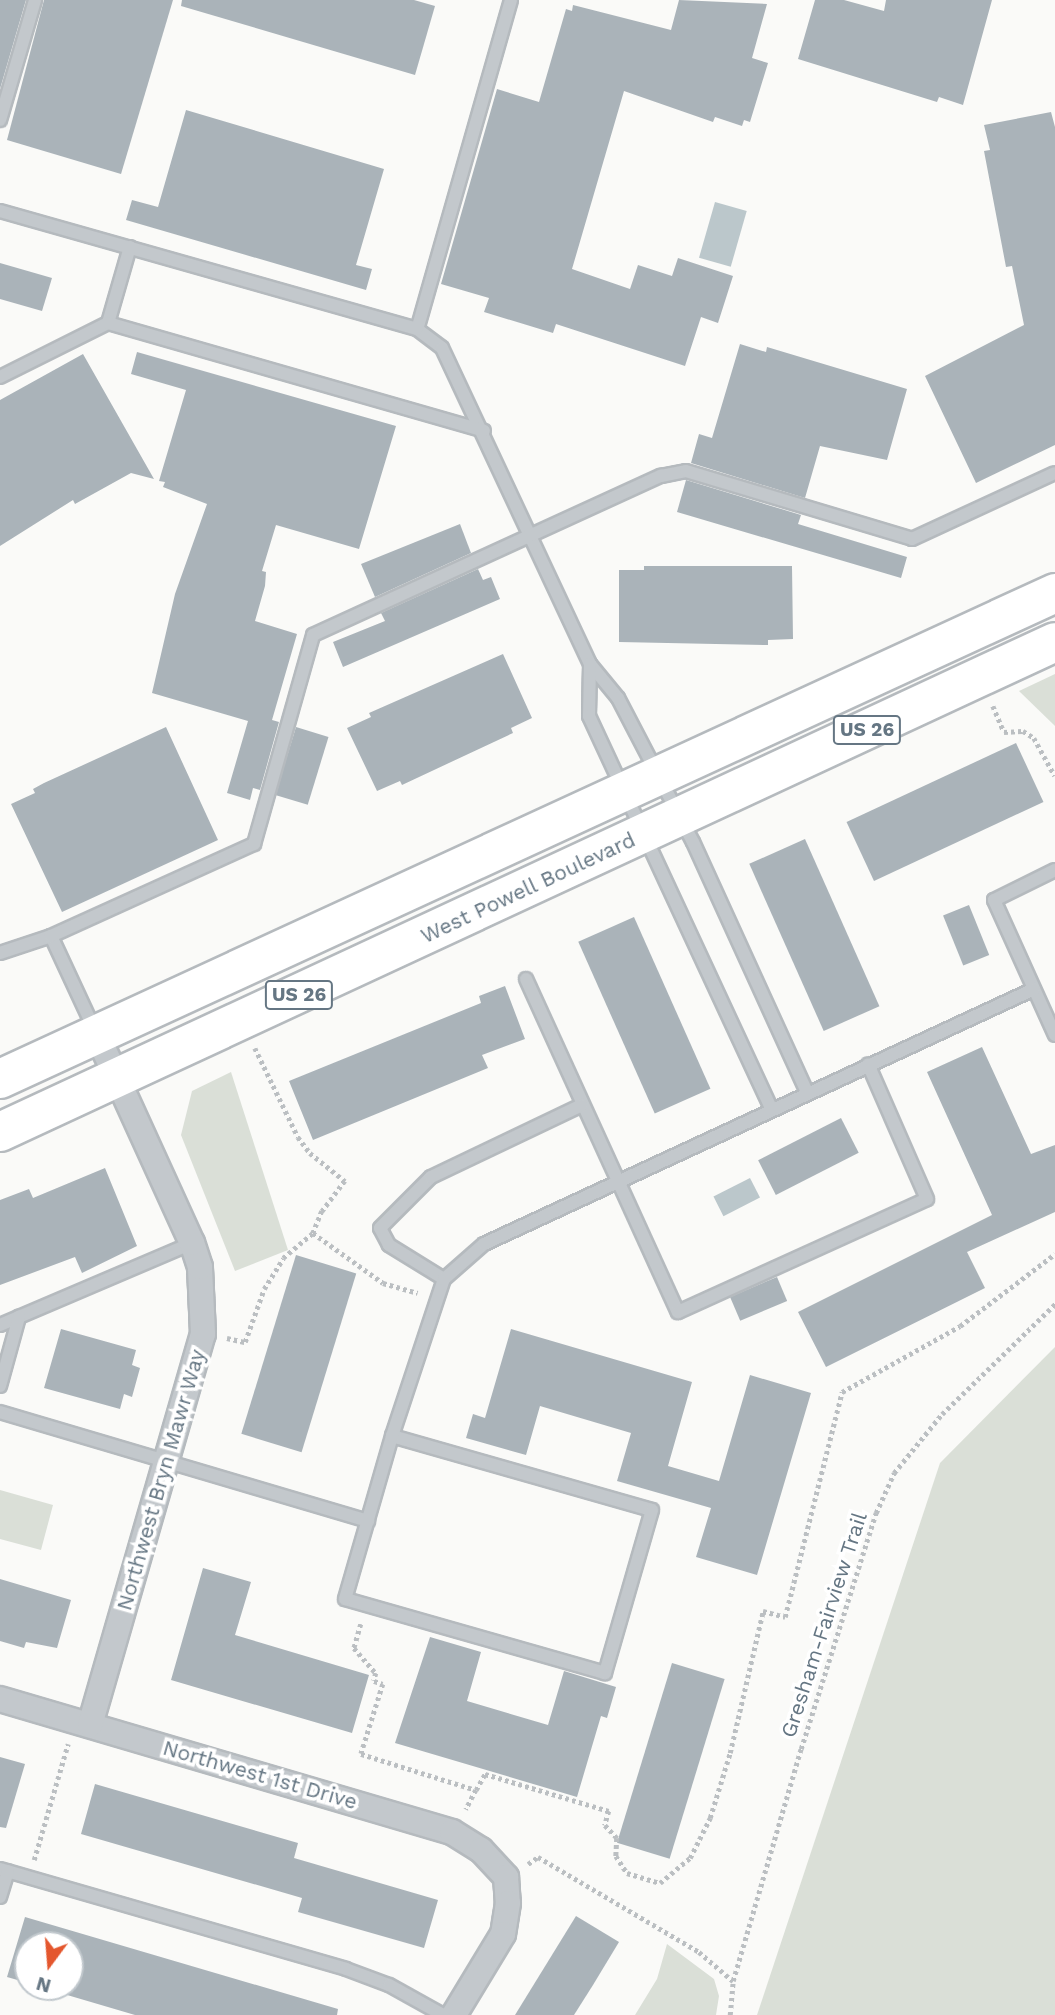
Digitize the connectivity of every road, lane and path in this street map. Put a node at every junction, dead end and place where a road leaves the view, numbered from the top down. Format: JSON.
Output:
{"nodes":[{"id":1,"x":35,"y":0,"type":"edge"},
{"id":2,"x":512,"y":0,"type":"edge"},
{"id":3,"x":0,"y":120,"type":"edge"},
{"id":4,"x":0,"y":211,"type":"edge"},
{"id":5,"x":130,"y":247,"type":"junction"},
{"id":6,"x":108,"y":323,"type":"junction"},
{"id":7,"x":417,"y":329,"type":"junction"},
{"id":8,"x":0,"y":377,"type":"edge"},
{"id":9,"x":484,"y":432,"type":"junction"},
{"id":10,"x":1055,"y":473,"type":"edge"},
{"id":11,"x":531,"y":536,"type":"junction"},
{"id":12,"x":1055,"y":593,"type":"edge"},
{"id":13,"x":1055,"y":642,"type":"edge"},
{"id":14,"x":590,"y":664,"type":"junction"},
{"id":15,"x":980,"y":677,"type":"junction"},
{"id":16,"x":1055,"y":776,"type":"edge"},
{"id":17,"x":640,"y":785,"type":"junction"},
{"id":18,"x":679,"y":817,"type":"junction"},
{"id":19,"x":644,"y":834,"type":"junction"},
{"id":20,"x":1055,"y":870,"type":"edge"},
{"id":21,"x":51,"y":936,"type":"junction"},
{"id":22,"x":0,"y":953,"type":"edge"},
{"id":23,"x":526,"y":979,"type":"dead end"},
{"id":24,"x":1034,"y":989,"type":"junction"},
{"id":25,"x":242,"y":1021,"type":"junction"},
{"id":26,"x":97,"y":1035,"type":"junction"},
{"id":27,"x":1055,"y":1035,"type":"edge"},
{"id":28,"x":868,"y":1064,"type":"junction"},
{"id":29,"x":0,"y":1079,"type":"edge"},
{"id":30,"x":118,"y":1080,"type":"junction"},
{"id":31,"x":807,"y":1091,"type":"junction"},
{"id":32,"x":582,"y":1105,"type":"junction"},
{"id":33,"x":771,"y":1108,"type":"junction"},
{"id":34,"x":0,"y":1132,"type":"edge"},
{"id":35,"x":617,"y":1183,"type":"junction"},
{"id":36,"x":313,"y":1233,"type":"junction"},
{"id":37,"x":192,"y":1243,"type":"junction"},
{"id":38,"x":1055,"y":1254,"type":"edge"},
{"id":39,"x":444,"y":1279,"type":"junction"},
{"id":40,"x":436,"y":1298,"type":"junction"},
{"id":41,"x":1055,"y":1304,"type":"edge"},
{"id":42,"x":19,"y":1317,"type":"junction"},
{"id":43,"x":0,"y":1325,"type":"edge"},
{"id":44,"x":203,"y":1334,"type":"junction"},
{"id":45,"x":0,"y":1386,"type":"edge"},
{"id":46,"x":0,"y":1412,"type":"edge"},
{"id":47,"x":392,"y":1436,"type":"junction"},
{"id":48,"x":169,"y":1461,"type":"junction"},
{"id":49,"x":368,"y":1521,"type":"junction"},
{"id":50,"x":366,"y":1605,"type":"junction"},
{"id":51,"x":0,"y":1699,"type":"edge"},
{"id":52,"x":82,"y":1723,"type":"junction"},
{"id":53,"x":476,"y":1790,"type":"junction"},
{"id":54,"x":452,"y":1832,"type":"junction"},
{"id":55,"x":4,"y":1870,"type":"edge"},
{"id":56,"x":28,"y":1877,"type":"junction"},
{"id":57,"x":506,"y":1877,"type":"junction"},
{"id":58,"x":0,"y":1897,"type":"edge"},
{"id":59,"x":733,"y":1981,"type":"junction"},
{"id":60,"x":443,"y":2015,"type":"edge"},
{"id":61,"x":454,"y":2015,"type":"edge"},
{"id":62,"x":730,"y":2015,"type":"edge"}],
"edges":[{"from":1,"to":3,"type":"lane"},
{"from":2,"to":7,"type":"lane"},
{"from":4,"to":5,"type":"lane"},
{"from":5,"to":6,"type":"lane"},
{"from":5,"to":7,"type":"lane"},
{"from":6,"to":8,"type":"lane"},
{"from":6,"to":9,"type":"lane"},
{"from":7,"to":9,"type":"lane"},
{"from":9,"to":11,"type":"lane"},
{"from":10,"to":11,"type":"lane"},
{"from":11,"to":14,"type":"lane"},
{"from":11,"to":21,"type":"lane"},
{"from":12,"to":17,"type":"main road","number":"US 26"},
{"from":13,"to":15,"type":"main road","name":"West Powell Boulevard","number":"US 26"},
{"from":14,"to":17,"type":"lane"},
{"from":14,"to":17,"type":"lane"},
{"from":15,"to":16,"type":"path"},
{"from":15,"to":18,"type":"main road","name":"West Powell Boulevard","number":"US 26"},
{"from":17,"to":18,"type":"lane"},
{"from":17,"to":19,"type":"lane"},
{"from":17,"to":26,"type":"main road","number":"US 26"},
{"from":18,"to":19,"type":"main road","name":"West Powell Boulevard","number":"US 26"},
{"from":18,"to":31,"type":"lane"},
{"from":19,"to":25,"type":"main road","name":"West Powell Boulevard","number":"US 26"},
{"from":19,"to":33,"type":"lane"},
{"from":20,"to":24,"type":"lane"},
{"from":21,"to":22,"type":"lane"},
{"from":21,"to":26,"type":"lane"},
{"from":23,"to":32,"type":"lane"},
{"from":24,"to":27,"type":"lane"},
{"from":24,"to":28,"type":"lane"},
{"from":25,"to":30,"type":"main road","name":"West Powell Boulevard","number":"US 26"},
{"from":25,"to":36,"type":"path"},
{"from":26,"to":29,"type":"main road","number":"US 26"},
{"from":26,"to":30,"type":"street"},
{"from":28,"to":31,"type":"lane"},
{"from":28,"to":35,"type":"lane"},
{"from":30,"to":34,"type":"main road","name":"West Powell Boulevard","number":"US 26"},
{"from":30,"to":37,"type":"street","name":"Northwest Bryn Mawr Way"},
{"from":31,"to":33,"type":"lane"},
{"from":32,"to":35,"type":"lane"},
{"from":32,"to":39,"type":"lane"},
{"from":33,"to":35,"type":"lane"},
{"from":35,"to":39,"type":"lane"},
{"from":36,"to":40,"type":"path"},
{"from":36,"to":44,"type":"path"},
{"from":37,"to":42,"type":"lane"},
{"from":37,"to":44,"type":"street","name":"Northwest Bryn Mawr Way"},
{"from":38,"to":53,"type":"path"},
{"from":39,"to":40,"type":"lane"},
{"from":40,"to":47,"type":"lane"},
{"from":41,"to":59,"type":"path","name":"Gresham-Fairview Trail"},
{"from":42,"to":43,"type":"lane"},
{"from":42,"to":45,"type":"lane"},
{"from":44,"to":48,"type":"street","name":"Northwest Bryn Mawr Way"},
{"from":46,"to":48,"type":"lane"},
{"from":47,"to":49,"type":"lane"},
{"from":47,"to":50,"type":"lane"},
{"from":48,"to":49,"type":"lane"},
{"from":48,"to":52,"type":"street","name":"Northwest Bryn Mawr Way"},
{"from":49,"to":50,"type":"lane"},
{"from":50,"to":53,"type":"path"},
{"from":51,"to":52,"type":"street","name":"Northwest 1st Drive"},
{"from":52,"to":54,"type":"street","name":"Northwest 1st Drive"},
{"from":52,"to":56,"type":"path"},
{"from":53,"to":54,"type":"path"},
{"from":54,"to":57,"type":"street","name":"Northwest 1st Drive"},
{"from":55,"to":56,"type":"lane"},
{"from":55,"to":58,"type":"lane"},
{"from":56,"to":60,"type":"lane"},
{"from":57,"to":59,"type":"path"},
{"from":57,"to":61,"type":"street"},
{"from":59,"to":62,"type":"path","name":"Gresham-Fairview Trail"}]}
